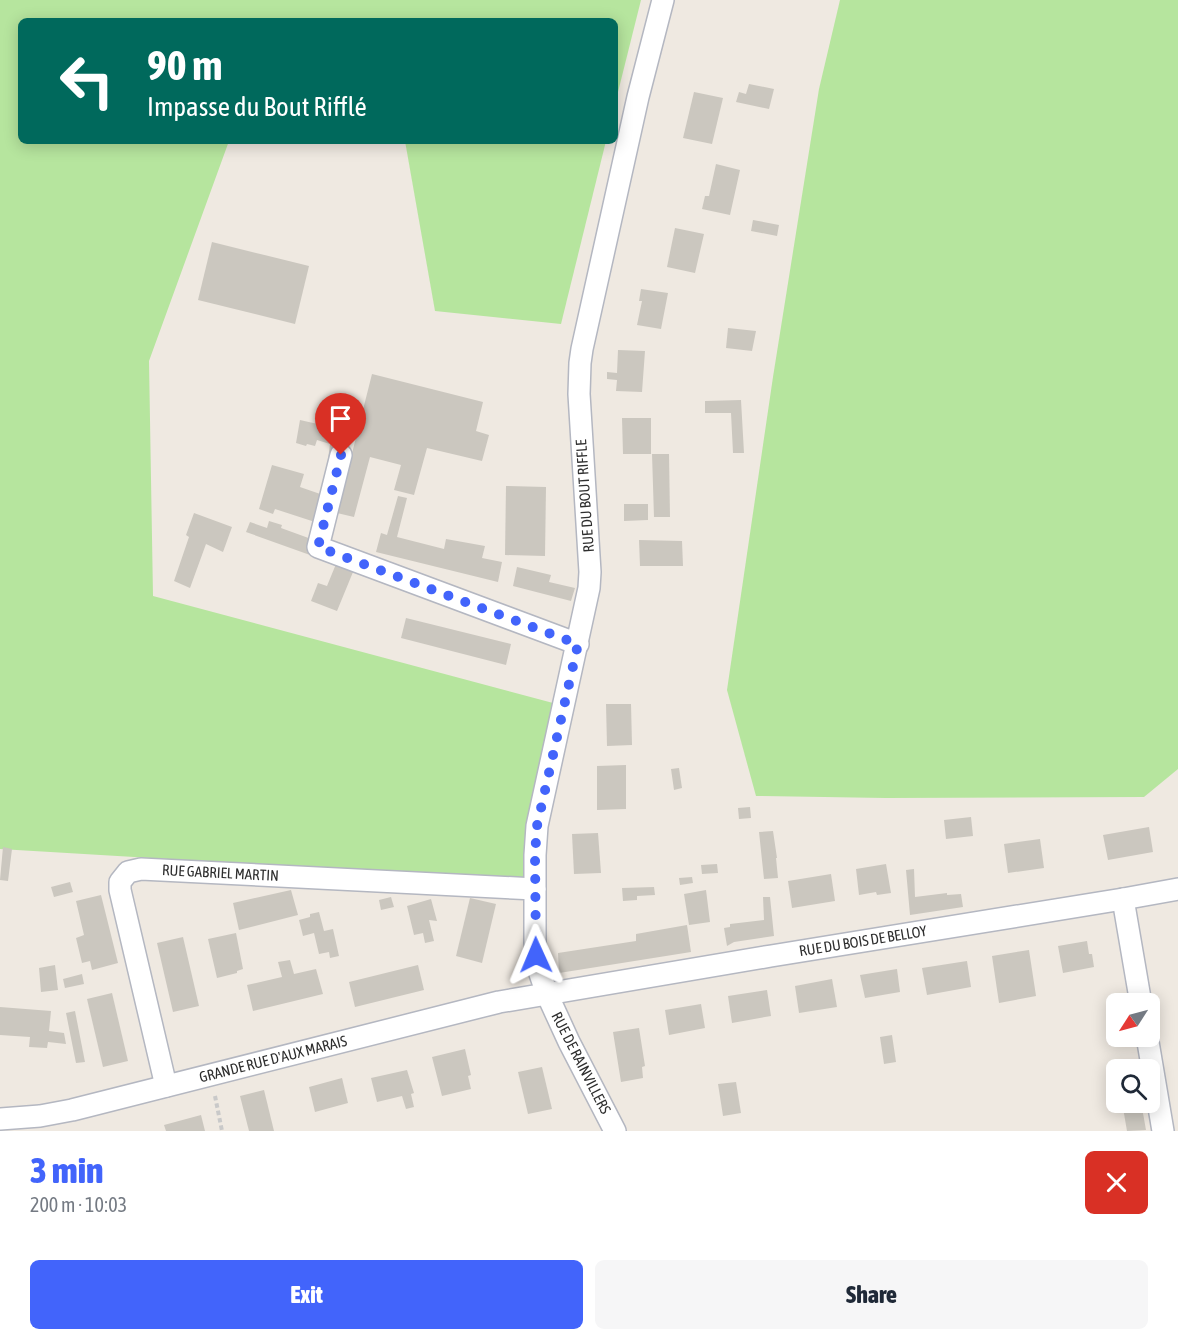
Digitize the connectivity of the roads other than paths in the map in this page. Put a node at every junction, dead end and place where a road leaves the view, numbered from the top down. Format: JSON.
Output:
{"nodes":[{"id":1,"x":663,"y":0,"type":"edge"},
{"id":2,"x":341,"y":455,"type":"dead end"},
{"id":3,"x":578,"y":644,"type":"junction"},
{"id":4,"x":536,"y":889,"type":"junction"},
{"id":5,"x":1178,"y":889,"type":"edge"},
{"id":6,"x":1123,"y":899,"type":"junction"},
{"id":7,"x":1139,"y":993,"type":"edge"},
{"id":8,"x":547,"y":994,"type":"junction"},
{"id":9,"x":1149,"y":1047,"type":"edge"},
{"id":10,"x":166,"y":1086,"type":"junction"},
{"id":11,"x":0,"y":1119,"type":"edge"},
{"id":12,"x":615,"y":1131,"type":"edge"},
{"id":13,"x":1163,"y":1131,"type":"edge"}],
"edges":[{"from":1,"to":3,"type":"street","name":"RUE DU BOUT RIFFLE"},
{"from":2,"to":3,"type":"street"},
{"from":3,"to":4,"type":"street","name":"RUE DU BOUT RIFFLE"},
{"from":4,"to":8,"type":"street","name":"RUE DU BOUT RIFFLE"},
{"from":4,"to":10,"type":"street","name":"RUE GABRIEL MARTIN"},
{"from":5,"to":6,"type":"street","name":"RUE DU BOIS DE BELLOY"},
{"from":6,"to":7,"type":"street"},
{"from":6,"to":8,"type":"street","name":"RUE DU BOIS DE BELLOY"},
{"from":8,"to":10,"type":"street","name":"GRANDE RUE D'AUX MARAIS"},
{"from":8,"to":12,"type":"street","name":"RUE DE RAINVILLERS"},
{"from":9,"to":13,"type":"street"},
{"from":10,"to":11,"type":"street","name":"GRANDE RUE D'AUX MARAIS"}]}
